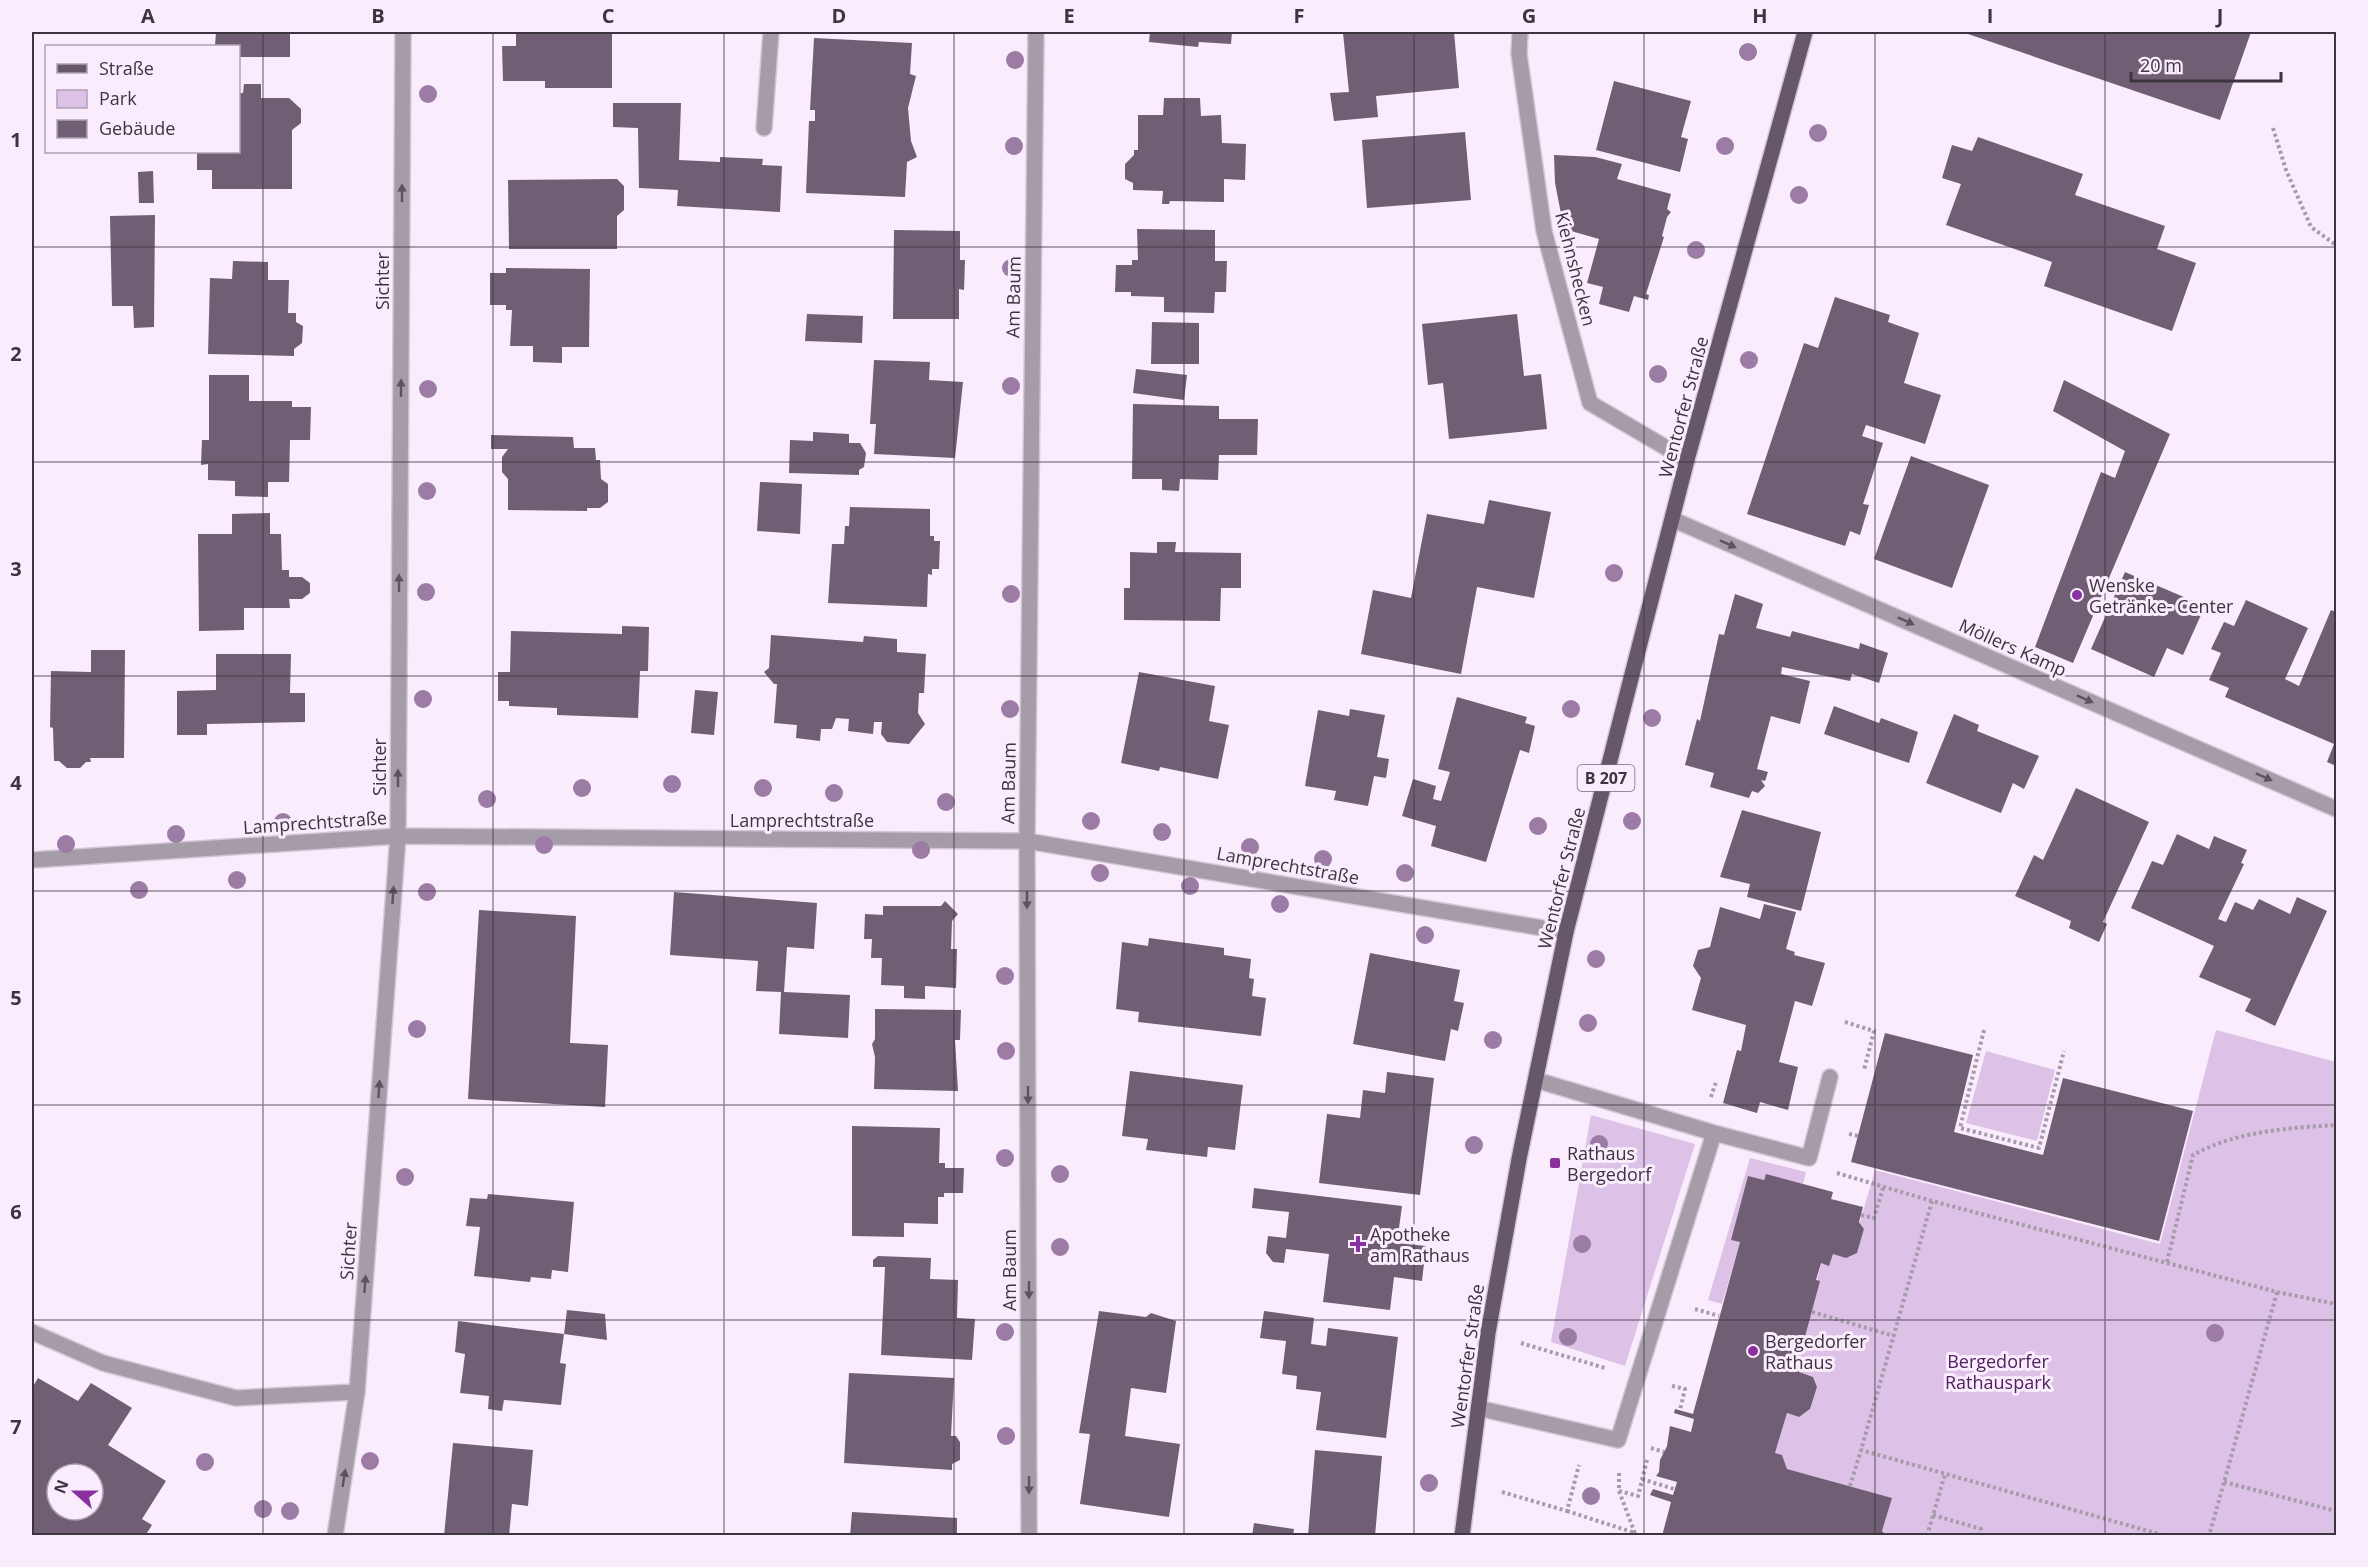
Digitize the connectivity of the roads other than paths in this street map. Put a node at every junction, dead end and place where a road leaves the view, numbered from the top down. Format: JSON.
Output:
{"nodes":[{"id":1,"x":403,"y":32,"type":"edge"},
{"id":2,"x":771,"y":32,"type":"edge"},
{"id":3,"x":1036,"y":32,"type":"edge"},
{"id":4,"x":1520,"y":32,"type":"edge"},
{"id":5,"x":1805,"y":32,"type":"edge"},
{"id":6,"x":764,"y":128,"type":"dead end"},
{"id":7,"x":1687,"y":460,"type":"junction"},
{"id":8,"x":1674,"y":520,"type":"junction"},
{"id":9,"x":2337,"y":809,"type":"edge"},
{"id":10,"x":398,"y":836,"type":"junction"},
{"id":11,"x":1027,"y":841,"type":"junction"},
{"id":12,"x":32,"y":860,"type":"edge"},
{"id":13,"x":1566,"y":932,"type":"junction"},
{"id":14,"x":1830,"y":1077,"type":"dead end"},
{"id":15,"x":1536,"y":1080,"type":"junction"},
{"id":16,"x":1714,"y":1133,"type":"junction"},
{"id":17,"x":32,"y":1332,"type":"edge"},
{"id":18,"x":357,"y":1392,"type":"junction"},
{"id":19,"x":1478,"y":1408,"type":"junction"},
{"id":20,"x":335,"y":1536,"type":"edge"},
{"id":21,"x":1029,"y":1536,"type":"edge"},
{"id":22,"x":1462,"y":1536,"type":"edge"}],
"edges":[{"from":10,"to":1,"type":"street","name":"Sichter","one_way":true},
{"from":2,"to":6,"type":"street"},
{"from":3,"to":11,"type":"street","name":"Am Baum"},
{"from":4,"to":7,"type":"street","name":"Kiehnshecken"},
{"from":5,"to":7,"type":"main road","name":"Wentorfer Straße","number":"B 207"},
{"from":7,"to":8,"type":"main road","name":"Wentorfer Straße","number":"B 207"},
{"from":8,"to":9,"type":"street","name":"Möllers Kamp","one_way":true},
{"from":8,"to":13,"type":"main road","name":"Wentorfer Straße","number":"B 207"},
{"from":10,"to":11,"type":"street","name":"Lamprechtstraße"},
{"from":10,"to":12,"type":"street","name":"Lamprechtstraße"},
{"from":18,"to":10,"type":"street","name":"Sichter","one_way":true},
{"from":11,"to":13,"type":"street","name":"Lamprechtstraße"},
{"from":11,"to":21,"type":"street","name":"Am Baum","one_way":true},
{"from":13,"to":15,"type":"main road","name":"Wentorfer Straße","number":"B 207"},
{"from":14,"to":16,"type":"street"},
{"from":15,"to":16,"type":"street"},
{"from":15,"to":19,"type":"main road","name":"Wentorfer Straße","number":"B 207"},
{"from":16,"to":19,"type":"street"},
{"from":17,"to":18,"type":"street"},
{"from":20,"to":18,"type":"street","name":"Sichter","one_way":true},
{"from":19,"to":22,"type":"main road","name":"Wentorfer Straße","number":"B 207"}]}
